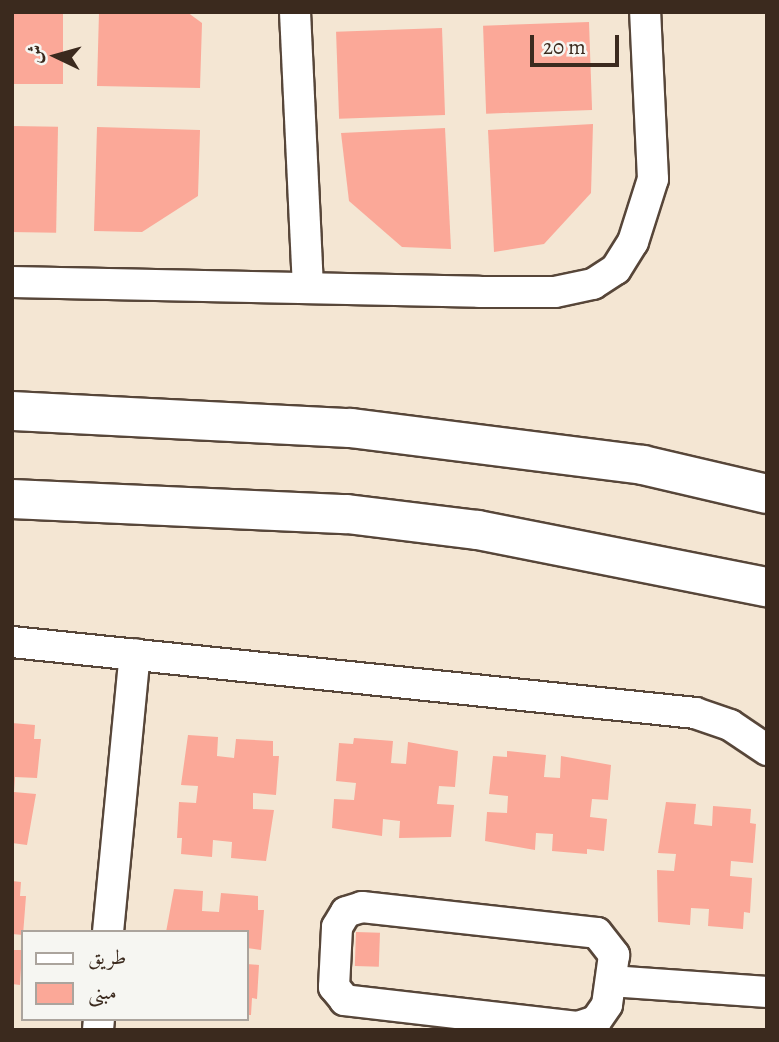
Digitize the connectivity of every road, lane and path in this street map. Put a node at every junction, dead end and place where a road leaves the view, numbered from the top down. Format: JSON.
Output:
{"nodes":[{"id":1,"x":295,"y":12,"type":"edge"},
{"id":2,"x":645,"y":12,"type":"edge"},
{"id":3,"x":12,"y":282,"type":"edge"},
{"id":4,"x":308,"y":288,"type":"junction"},
{"id":5,"x":12,"y":411,"type":"edge"},
{"id":6,"x":767,"y":494,"type":"edge"},
{"id":7,"x":12,"y":499,"type":"edge"},
{"id":8,"x":767,"y":587,"type":"edge"},
{"id":9,"x":12,"y":642,"type":"edge"},
{"id":10,"x":135,"y":654,"type":"junction"},
{"id":11,"x":767,"y":750,"type":"edge"},
{"id":12,"x":108,"y":930,"type":"edge"},
{"id":13,"x":611,"y":981,"type":"junction"},
{"id":14,"x":767,"y":992,"type":"edge"}],
"edges":[{"from":1,"to":4,"type":"street"},
{"from":2,"to":4,"type":"street"},
{"from":3,"to":4,"type":"street"},
{"from":5,"to":6,"type":"main road"},
{"from":7,"to":8,"type":"main road"},
{"from":9,"to":10,"type":"street"},
{"from":10,"to":11,"type":"street"},
{"from":10,"to":12,"type":"street"},
{"from":13,"to":13,"type":"street"},
{"from":13,"to":14,"type":"street"}]}
